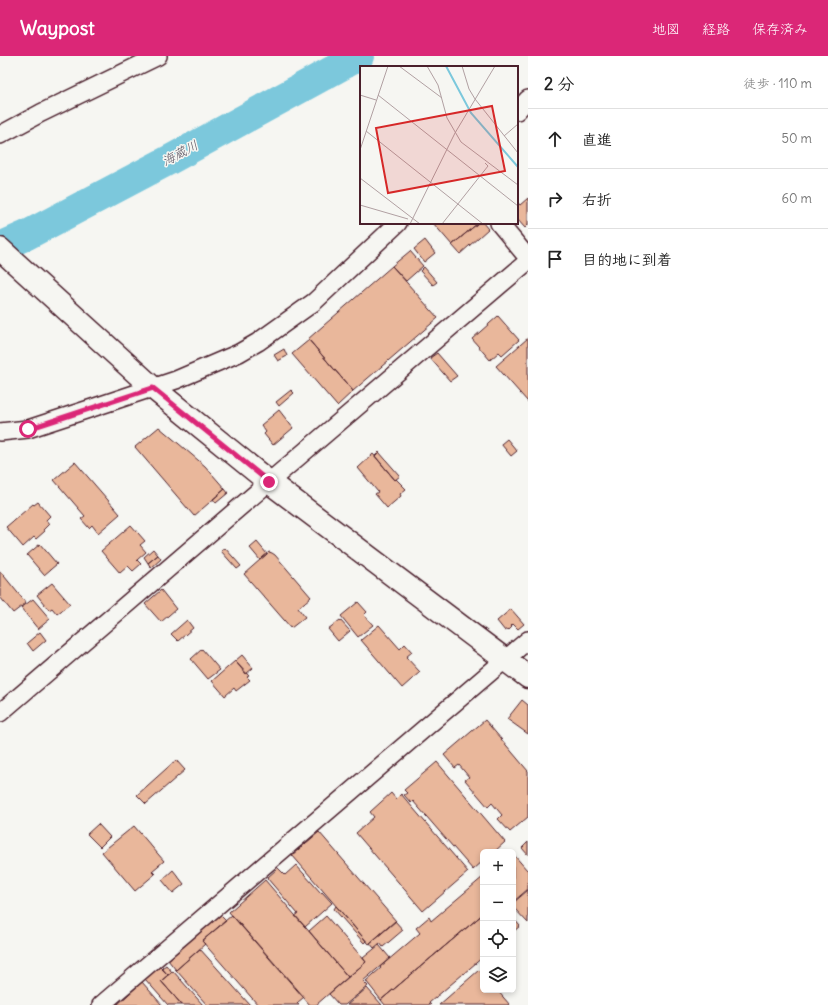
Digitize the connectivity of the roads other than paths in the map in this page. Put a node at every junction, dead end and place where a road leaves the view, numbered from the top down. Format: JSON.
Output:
{"nodes":[{"id":1,"x":158,"y":56,"type":"edge"},
{"id":2,"x":528,"y":100,"type":"edge"},
{"id":3,"x":518,"y":110,"type":"edge"},
{"id":4,"x":0,"y":135,"type":"edge"},
{"id":5,"x":397,"y":224,"type":"edge"},
{"id":6,"x":404,"y":224,"type":"edge"},
{"id":7,"x":500,"y":224,"type":"edge"},
{"id":8,"x":381,"y":239,"type":"junction"},
{"id":9,"x":0,"y":249,"type":"edge"},
{"id":10,"x":528,"y":258,"type":"edge"},
{"id":11,"x":528,"y":261,"type":"edge"},
{"id":12,"x":153,"y":388,"type":"junction"},
{"id":13,"x":0,"y":432,"type":"edge"},
{"id":14,"x":269,"y":482,"type":"junction"},
{"id":15,"x":528,"y":640,"type":"edge"},
{"id":16,"x":505,"y":660,"type":"junction"},
{"id":17,"x":528,"y":677,"type":"edge"},
{"id":18,"x":0,"y":713,"type":"edge"},
{"id":19,"x":101,"y":1005,"type":"edge"}],
"edges":[{"from":1,"to":4,"type":"street"},
{"from":2,"to":3,"type":"street"},
{"from":5,"to":8,"type":"street"},
{"from":6,"to":8,"type":"street"},
{"from":7,"to":10,"type":"street"},
{"from":8,"to":12,"type":"street"},
{"from":9,"to":12,"type":"street"},
{"from":11,"to":14,"type":"street"},
{"from":12,"to":13,"type":"street"},
{"from":12,"to":14,"type":"street"},
{"from":14,"to":16,"type":"street"},
{"from":14,"to":18,"type":"street"},
{"from":15,"to":16,"type":"street"},
{"from":16,"to":17,"type":"street"},
{"from":16,"to":19,"type":"street"}]}
